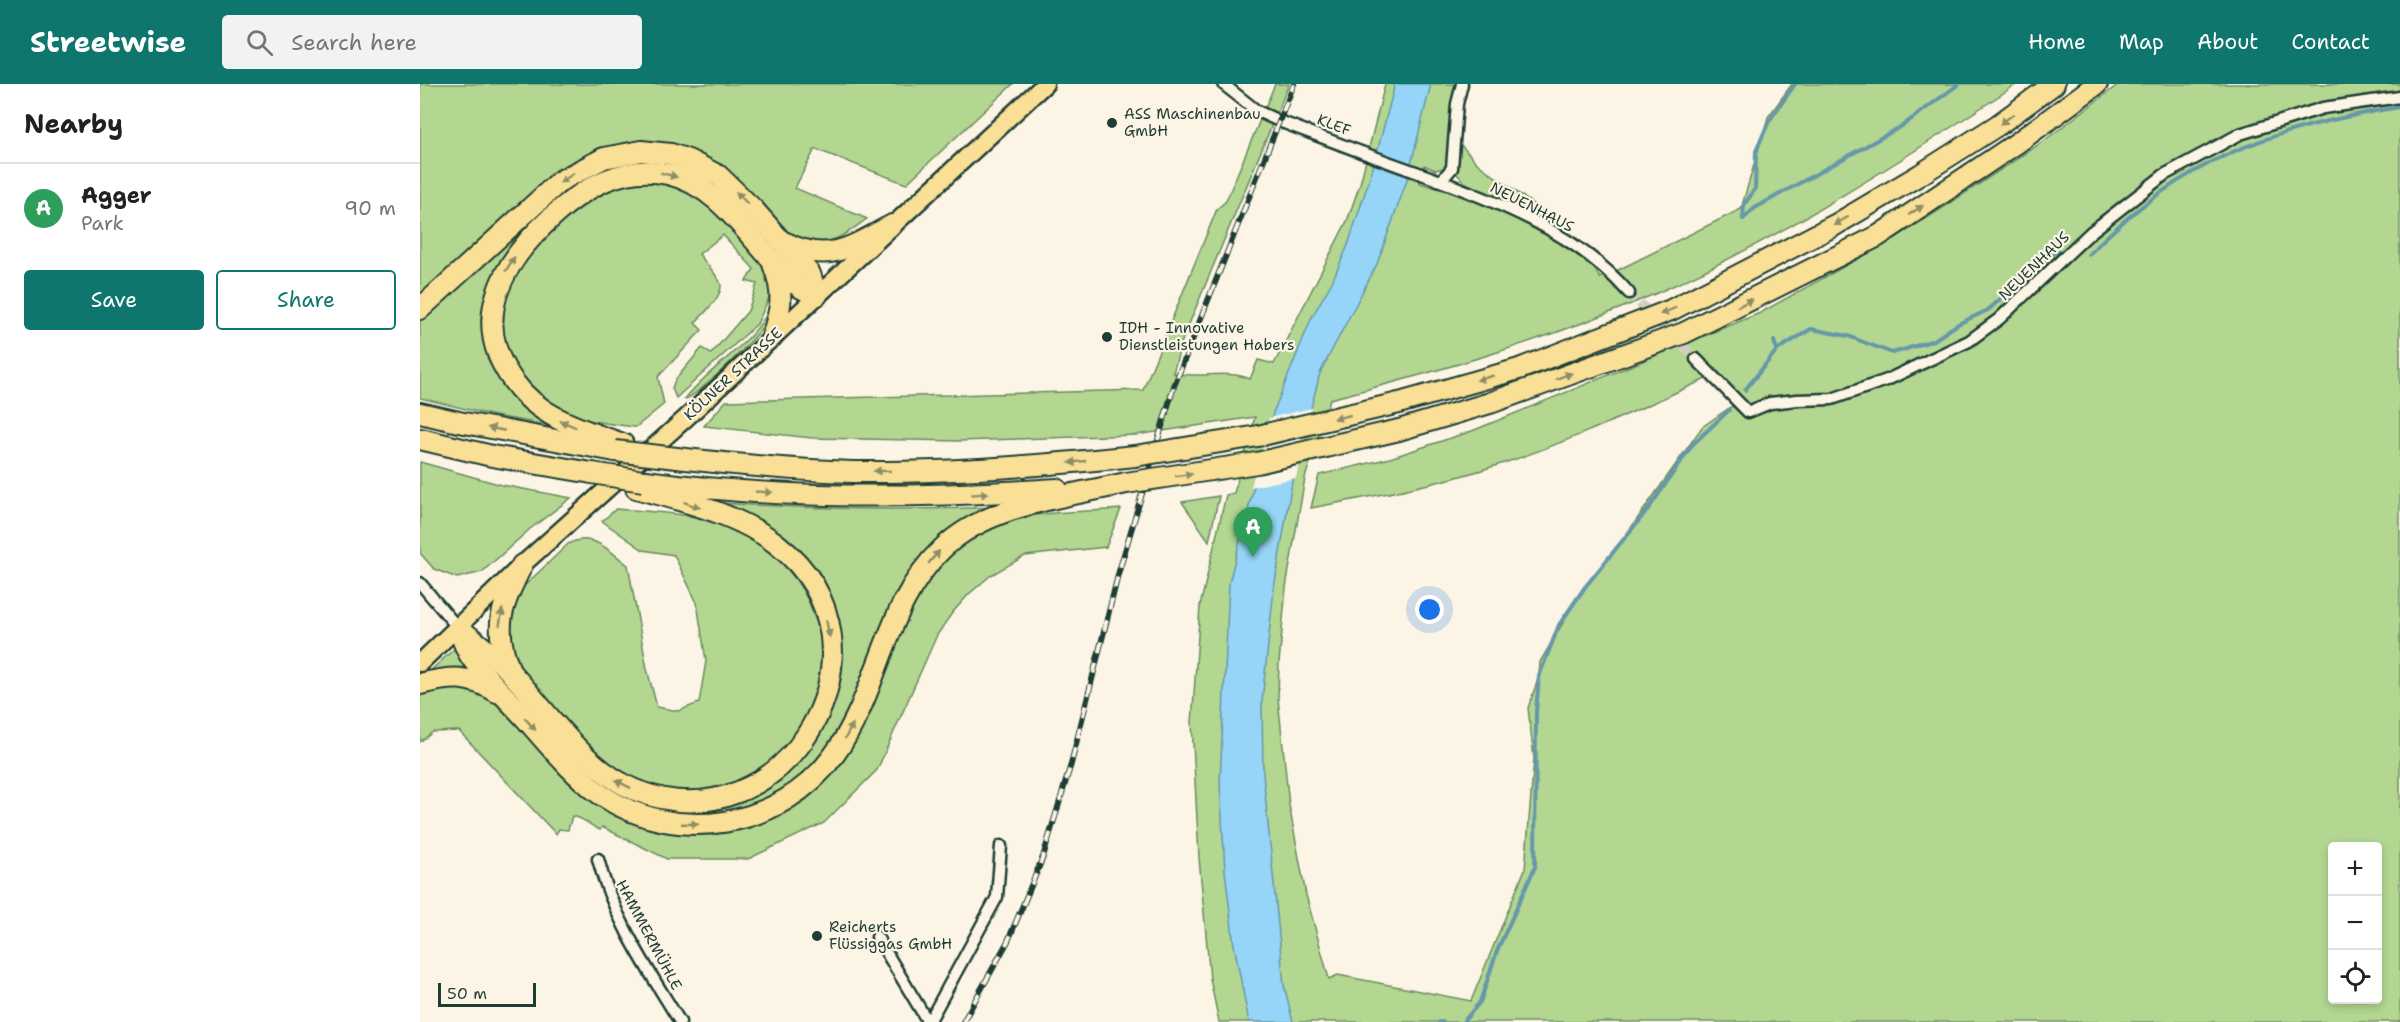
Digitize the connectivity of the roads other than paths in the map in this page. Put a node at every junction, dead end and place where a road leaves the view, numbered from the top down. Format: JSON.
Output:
{"nodes":[{"id":1,"x":1045,"y":84,"type":"edge"},
{"id":2,"x":1223,"y":84,"type":"edge"},
{"id":3,"x":1462,"y":84,"type":"edge"},
{"id":4,"x":2054,"y":84,"type":"edge"},
{"id":5,"x":2097,"y":84,"type":"edge"},
{"id":6,"x":2400,"y":97,"type":"edge"},
{"id":7,"x":1441,"y":181,"type":"junction"},
{"id":8,"x":892,"y":225,"type":"junction"},
{"id":9,"x":776,"y":248,"type":"junction"},
{"id":10,"x":1629,"y":293,"type":"tunnel mouth"},
{"id":11,"x":818,"y":295,"type":"junction"},
{"id":12,"x":420,"y":309,"type":"edge"},
{"id":13,"x":772,"y":338,"type":"junction"},
{"id":14,"x":1696,"y":359,"type":"tunnel mouth"},
{"id":15,"x":420,"y":412,"type":"edge"},
{"id":16,"x":420,"y":439,"type":"edge"},
{"id":17,"x":619,"y":447,"type":"junction"},
{"id":18,"x":1126,"y":483,"type":"junction"},
{"id":19,"x":640,"y":484,"type":"junction"},
{"id":20,"x":522,"y":565,"type":"junction"},
{"id":21,"x":420,"y":583,"type":"edge"},
{"id":22,"x":458,"y":628,"type":"junction"},
{"id":23,"x":420,"y":663,"type":"edge"},
{"id":24,"x":510,"y":671,"type":"junction"},
{"id":25,"x":420,"y":684,"type":"edge"},
{"id":26,"x":505,"y":696,"type":"junction"},
{"id":27,"x":1001,"y":846,"type":"dead end"},
{"id":28,"x":598,"y":859,"type":"dead end"},
{"id":29,"x":877,"y":937,"type":"dead end"},
{"id":30,"x":680,"y":1022,"type":"edge"},
{"id":31,"x":928,"y":1022,"type":"edge"}],
"edges":[{"from":1,"to":8,"type":"main road","name":"KÖLNER STRASSE"},
{"from":2,"to":7,"type":"street","name":"KLEF"},
{"from":3,"to":7,"type":"street"},
{"from":4,"to":17,"type":"highway","one_way":true,"bridge":true},
{"from":18,"to":5,"type":"highway","one_way":true,"bridge":true},
{"from":6,"to":14,"type":"street","name":"NEUENHAUS"},
{"from":7,"to":10,"type":"street","name":"NEUENHAUS"},
{"from":8,"to":9,"type":"highway"},
{"from":8,"to":11,"type":"main road","name":"KÖLNER STRASSE"},
{"from":9,"to":11,"type":"highway"},
{"from":9,"to":12,"type":"highway","one_way":true},
{"from":9,"to":13,"type":"highway"},
{"from":17,"to":9,"type":"highway","one_way":true},
{"from":11,"to":13,"type":"main road","name":"KÖLNER STRASSE"},
{"from":13,"to":20,"type":"main road","name":"KÖLNER STRASSE"},
{"from":17,"to":15,"type":"highway","one_way":true},
{"from":16,"to":19,"type":"highway","bridge":true},
{"from":19,"to":18,"type":"highway","one_way":true},
{"from":26,"to":18,"type":"highway","one_way":true},
{"from":19,"to":24,"type":"highway","one_way":true},
{"from":20,"to":22,"type":"main road","name":"KÖLNER STRASSE"},
{"from":24,"to":20,"type":"highway","one_way":true},
{"from":21,"to":22,"type":"street"},
{"from":22,"to":23,"type":"main road","name":"KÖLNER STRASSE"},
{"from":22,"to":24,"type":"highway"},
{"from":22,"to":26,"type":"highway"},
{"from":25,"to":26,"type":"highway"},
{"from":27,"to":31,"type":"street"},
{"from":28,"to":30,"type":"street","name":"HAMMERMÜHLE"},
{"from":29,"to":31,"type":"street"}]}
